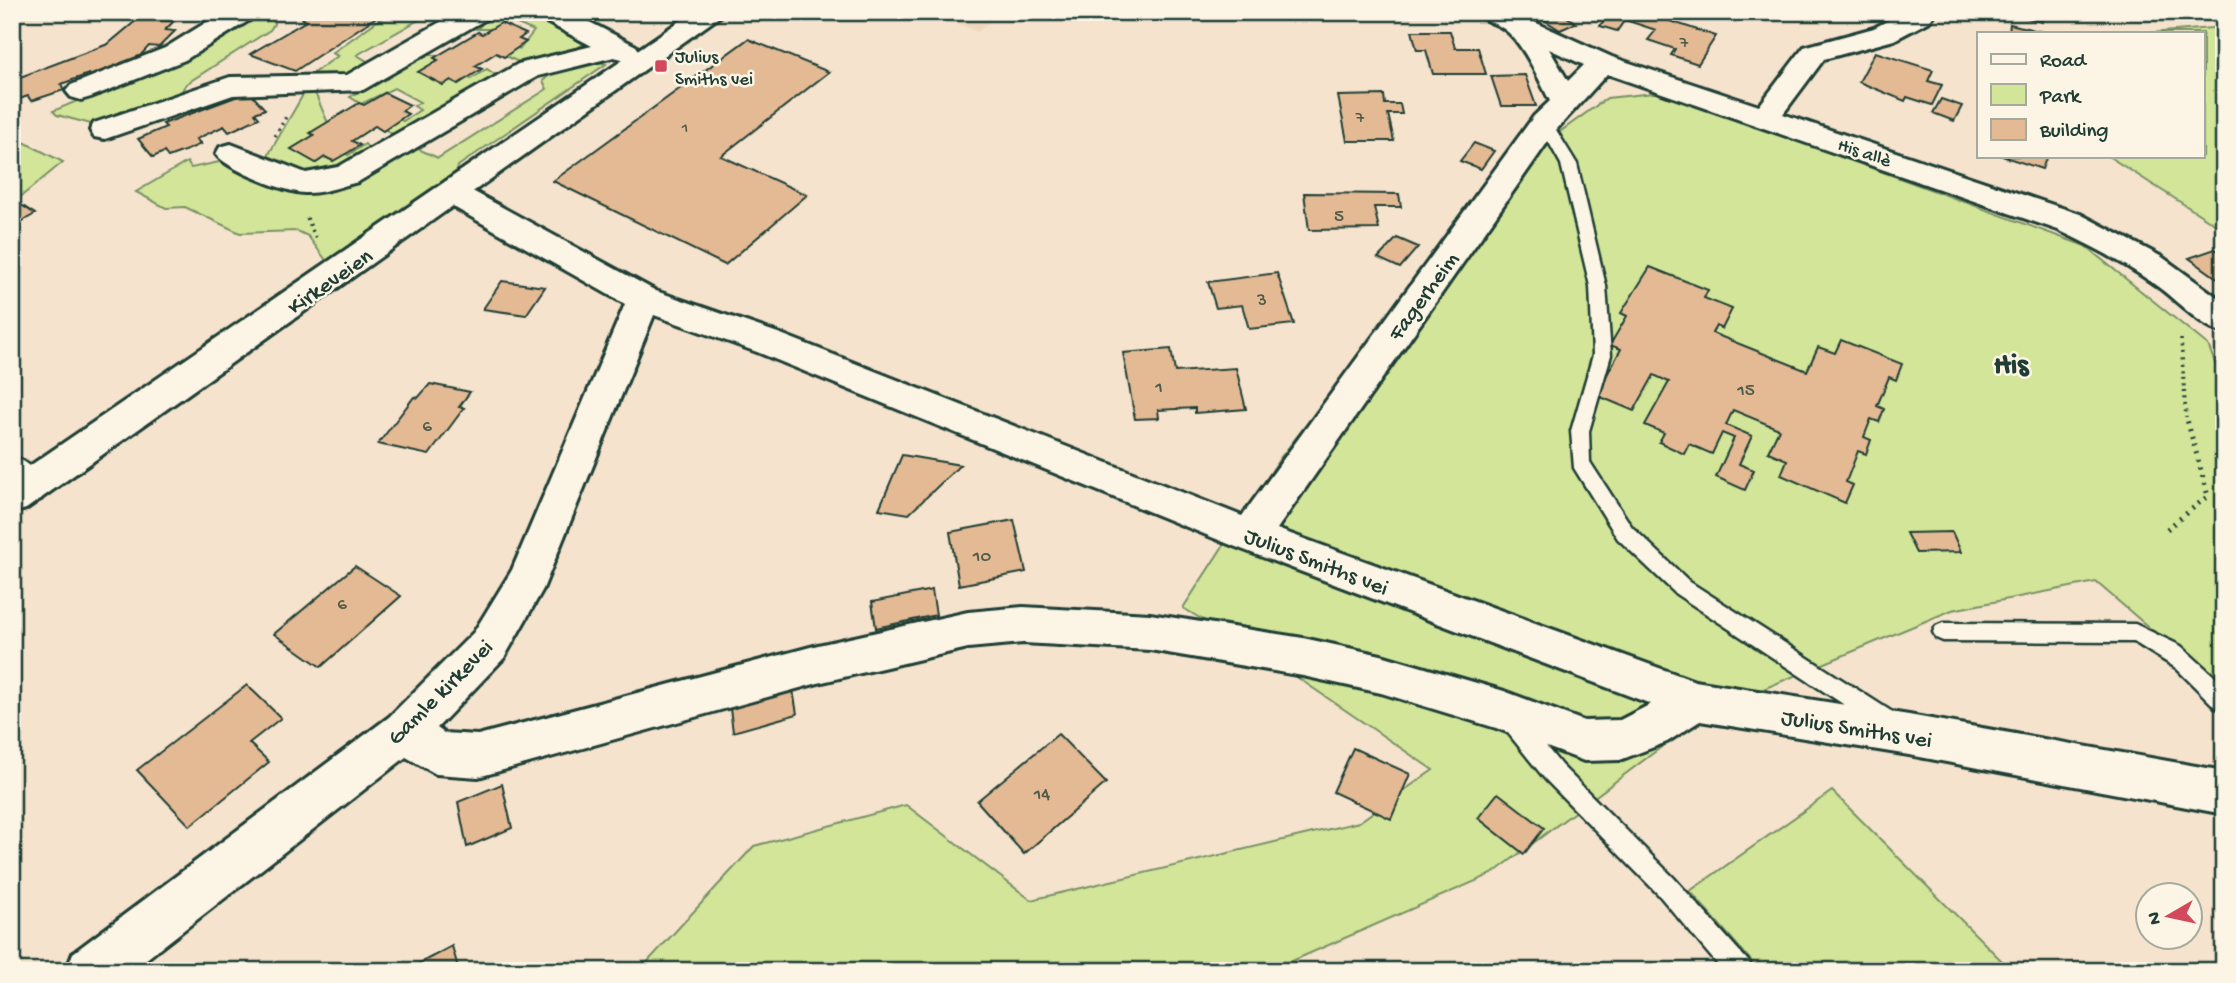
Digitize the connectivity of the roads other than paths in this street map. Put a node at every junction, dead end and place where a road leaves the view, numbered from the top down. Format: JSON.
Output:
{"nodes":[{"id":1,"x":243,"y":12,"type":"edge"},
{"id":2,"x":478,"y":12,"type":"edge"},
{"id":3,"x":549,"y":12,"type":"edge"},
{"id":4,"x":712,"y":12,"type":"edge"},
{"id":5,"x":1489,"y":12,"type":"edge"},
{"id":6,"x":1920,"y":15,"type":"dead end"},
{"id":7,"x":1516,"y":25,"type":"junction"},
{"id":8,"x":630,"y":54,"type":"junction"},
{"id":9,"x":1602,"y":63,"type":"junction"},
{"id":10,"x":80,"y":91,"type":"dead end"},
{"id":11,"x":1555,"y":112,"type":"junction"},
{"id":12,"x":1766,"y":117,"type":"junction"},
{"id":13,"x":105,"y":130,"type":"dead end"},
{"id":14,"x":231,"y":154,"type":"dead end"},
{"id":15,"x":454,"y":194,"type":"junction"},
{"id":16,"x":643,"y":299,"type":"junction"},
{"id":17,"x":2224,"y":321,"type":"edge"},
{"id":18,"x":17,"y":486,"type":"edge"},
{"id":19,"x":1250,"y":536,"type":"junction"},
{"id":20,"x":1943,"y":632,"type":"dead end"},
{"id":21,"x":1695,"y":701,"type":"junction"},
{"id":22,"x":2224,"y":701,"type":"edge"},
{"id":23,"x":1504,"y":711,"type":"junction"},
{"id":24,"x":405,"y":731,"type":"junction"},
{"id":25,"x":1909,"y":735,"type":"junction"},
{"id":26,"x":2224,"y":793,"type":"edge"},
{"id":27,"x":91,"y":971,"type":"edge"},
{"id":28,"x":1740,"y":971,"type":"edge"}],
"edges":[{"from":1,"to":10,"type":"street"},
{"from":2,"to":13,"type":"street"},
{"from":3,"to":8,"type":"street"},
{"from":4,"to":8,"type":"street","name":"Kirkeveien"},
{"from":5,"to":7,"type":"street","name":"His allè"},
{"from":6,"to":12,"type":"street"},
{"from":7,"to":9,"type":"street","name":"His allè"},
{"from":7,"to":11,"type":"street"},
{"from":8,"to":14,"type":"street","name":"Kirkeveien"},
{"from":8,"to":15,"type":"street","name":"Kirkeveien"},
{"from":9,"to":11,"type":"street","name":"Fagerheim"},
{"from":9,"to":12,"type":"street","name":"His allè"},
{"from":11,"to":19,"type":"street","name":"Fagerheim"},
{"from":11,"to":25,"type":"lane"},
{"from":12,"to":17,"type":"street","name":"His allè"},
{"from":15,"to":16,"type":"street","name":"Julius Smiths vei"},
{"from":15,"to":18,"type":"street","name":"Kirkeveien"},
{"from":16,"to":19,"type":"street","name":"Julius Smiths vei"},
{"from":16,"to":24,"type":"street","name":"Gamle kirkevei"},
{"from":19,"to":21,"type":"street","name":"Julius Smiths vei"},
{"from":20,"to":22,"type":"lane"},
{"from":21,"to":23,"type":"street"},
{"from":21,"to":25,"type":"street","name":"Julius Smiths vei"},
{"from":23,"to":24,"type":"street"},
{"from":23,"to":28,"type":"lane"},
{"from":24,"to":27,"type":"street","name":"Gamle kirkevei"},
{"from":25,"to":26,"type":"street","name":"Julius Smiths vei"}]}
